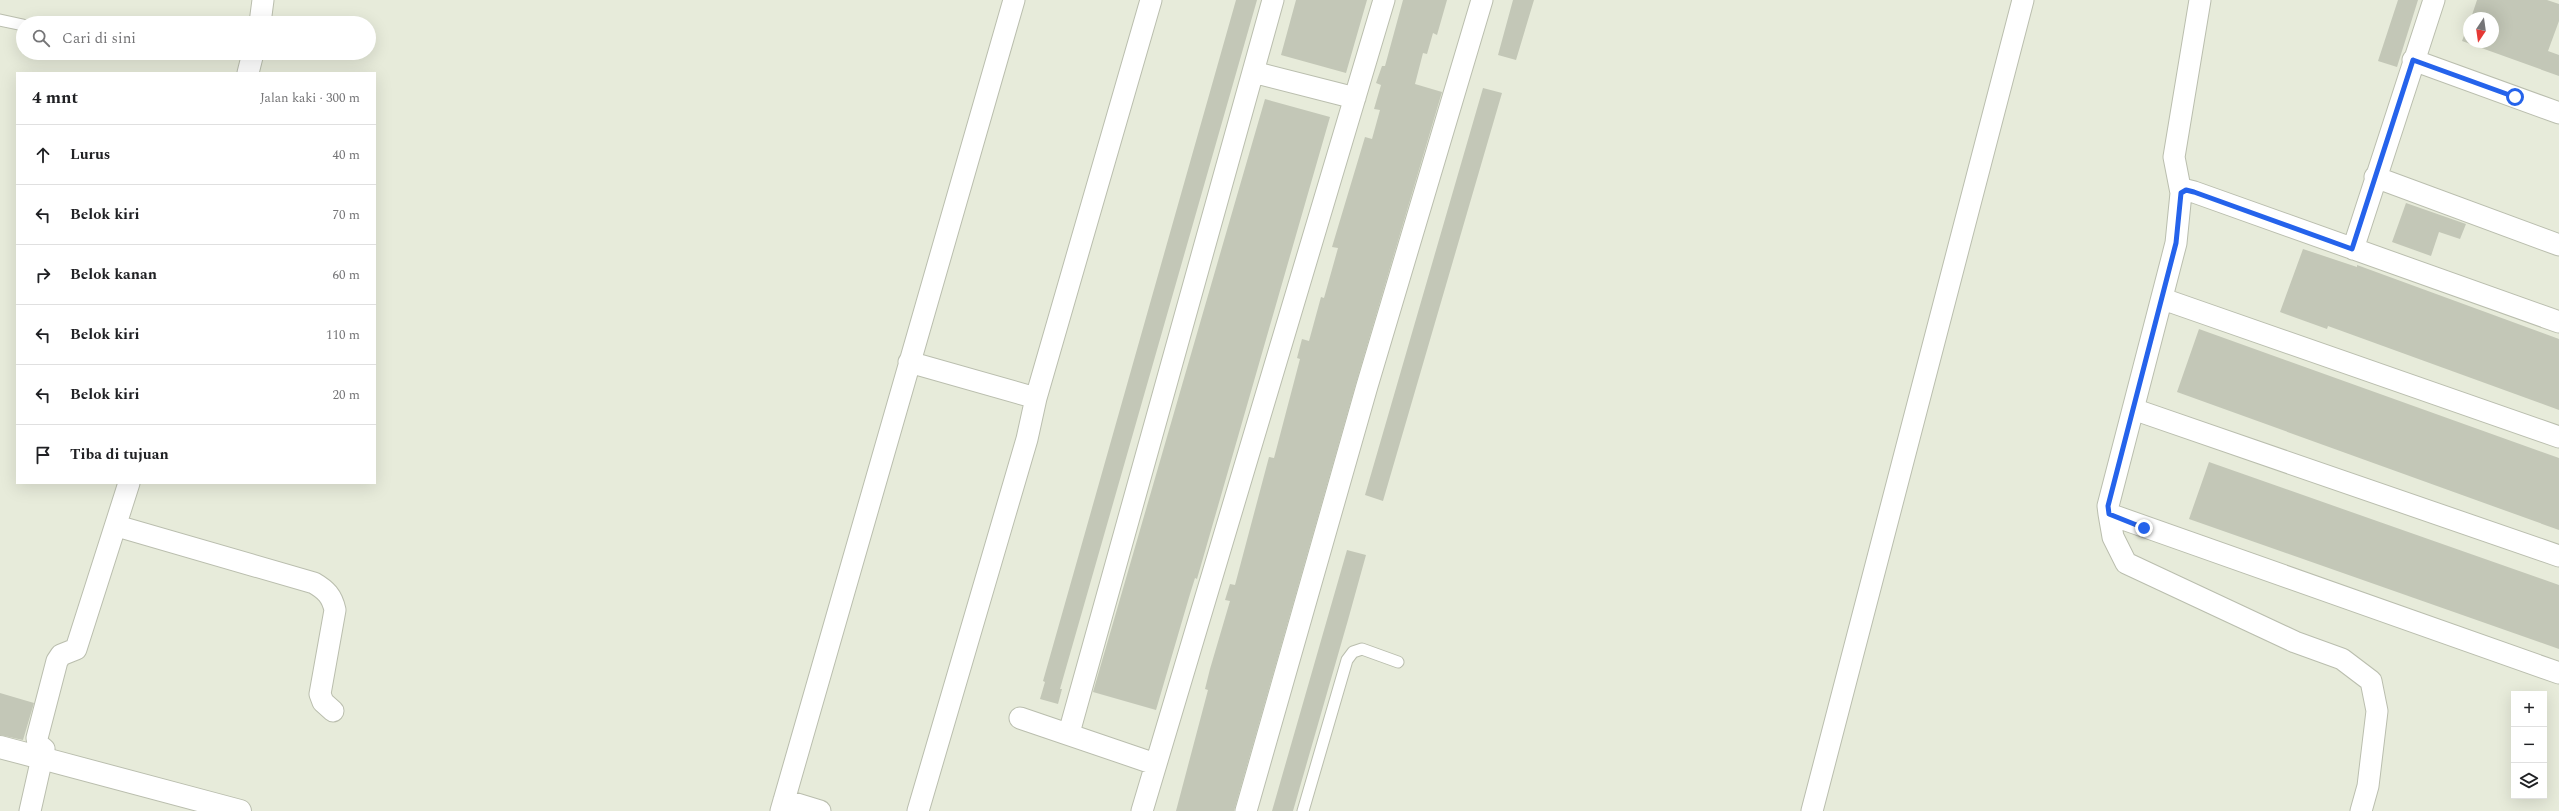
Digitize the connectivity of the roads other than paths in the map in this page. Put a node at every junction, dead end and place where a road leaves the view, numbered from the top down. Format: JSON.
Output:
{"nodes":[{"id":1,"x":263,"y":0,"type":"edge"},
{"id":2,"x":1014,"y":0,"type":"edge"},
{"id":3,"x":1151,"y":0,"type":"edge"},
{"id":4,"x":1273,"y":0,"type":"edge"},
{"id":5,"x":1384,"y":0,"type":"edge"},
{"id":6,"x":1482,"y":0,"type":"edge"},
{"id":7,"x":2023,"y":0,"type":"edge"},
{"id":8,"x":2200,"y":0,"type":"edge"},
{"id":9,"x":2434,"y":0,"type":"edge"},
{"id":10,"x":261,"y":16,"type":"edge"},
{"id":11,"x":0,"y":20,"type":"edge"},
{"id":12,"x":16,"y":23,"type":"edge"},
{"id":13,"x":251,"y":60,"type":"edge"},
{"id":14,"x":2413,"y":60,"type":"junction"},
{"id":15,"x":248,"y":72,"type":"edge"},
{"id":16,"x":1253,"y":72,"type":"junction"},
{"id":17,"x":1355,"y":98,"type":"junction"},
{"id":18,"x":2559,"y":113,"type":"edge"},
{"id":19,"x":2375,"y":177,"type":"junction"},
{"id":20,"x":2181,"y":193,"type":"junction"},
{"id":21,"x":2559,"y":245,"type":"edge"},
{"id":22,"x":2352,"y":249,"type":"junction"},
{"id":23,"x":2163,"y":300,"type":"junction"},
{"id":24,"x":2559,"y":322,"type":"edge"},
{"id":25,"x":909,"y":362,"type":"junction"},
{"id":26,"x":1036,"y":398,"type":"junction"},
{"id":27,"x":2133,"y":409,"type":"junction"},
{"id":28,"x":2559,"y":437,"type":"edge"},
{"id":29,"x":129,"y":484,"type":"edge"},
{"id":30,"x":2109,"y":514,"type":"junction"},
{"id":31,"x":117,"y":526,"type":"junction"},
{"id":32,"x":2559,"y":556,"type":"edge"},
{"id":33,"x":1398,"y":662,"type":"dead end"},
{"id":34,"x":2559,"y":673,"type":"edge"},
{"id":35,"x":333,"y":711,"type":"dead end"},
{"id":36,"x":1020,"y":718,"type":"dead end"},
{"id":37,"x":1069,"y":732,"type":"junction"},
{"id":38,"x":0,"y":747,"type":"edge"},
{"id":39,"x":43,"y":759,"type":"junction"},
{"id":40,"x":1155,"y":764,"type":"junction"},
{"id":41,"x":782,"y":806,"type":"edge"},
{"id":42,"x":30,"y":811,"type":"edge"},
{"id":43,"x":240,"y":811,"type":"edge"},
{"id":44,"x":820,"y":811,"type":"edge"},
{"id":45,"x":918,"y":811,"type":"edge"},
{"id":46,"x":1142,"y":811,"type":"edge"},
{"id":47,"x":1246,"y":811,"type":"edge"},
{"id":48,"x":1303,"y":811,"type":"edge"},
{"id":49,"x":1812,"y":811,"type":"edge"},
{"id":50,"x":2361,"y":811,"type":"edge"}],
"edges":[{"from":1,"to":10,"type":"street"},
{"from":2,"to":25,"type":"street"},
{"from":3,"to":26,"type":"street"},
{"from":4,"to":16,"type":"street"},
{"from":5,"to":17,"type":"street"},
{"from":6,"to":47,"type":"street"},
{"from":7,"to":49,"type":"street"},
{"from":8,"to":20,"type":"street"},
{"from":9,"to":14,"type":"street"},
{"from":11,"to":12,"type":"lane"},
{"from":13,"to":15,"type":"street"},
{"from":14,"to":18,"type":"street"},
{"from":14,"to":19,"type":"street"},
{"from":16,"to":17,"type":"street"},
{"from":16,"to":37,"type":"street"},
{"from":17,"to":40,"type":"street"},
{"from":19,"to":21,"type":"street"},
{"from":19,"to":22,"type":"street"},
{"from":20,"to":22,"type":"street"},
{"from":20,"to":23,"type":"street"},
{"from":22,"to":24,"type":"street"},
{"from":23,"to":27,"type":"street"},
{"from":23,"to":28,"type":"street"},
{"from":25,"to":26,"type":"street"},
{"from":25,"to":41,"type":"street"},
{"from":26,"to":45,"type":"street"},
{"from":27,"to":30,"type":"street"},
{"from":27,"to":32,"type":"street"},
{"from":29,"to":31,"type":"street"},
{"from":30,"to":34,"type":"street"},
{"from":30,"to":50,"type":"street"},
{"from":31,"to":35,"type":"street"},
{"from":31,"to":39,"type":"street"},
{"from":33,"to":48,"type":"lane"},
{"from":36,"to":37,"type":"street"},
{"from":37,"to":40,"type":"street"},
{"from":38,"to":39,"type":"street"},
{"from":39,"to":42,"type":"street"},
{"from":39,"to":43,"type":"street"},
{"from":40,"to":46,"type":"street"},
{"from":41,"to":44,"type":"street"}]}
